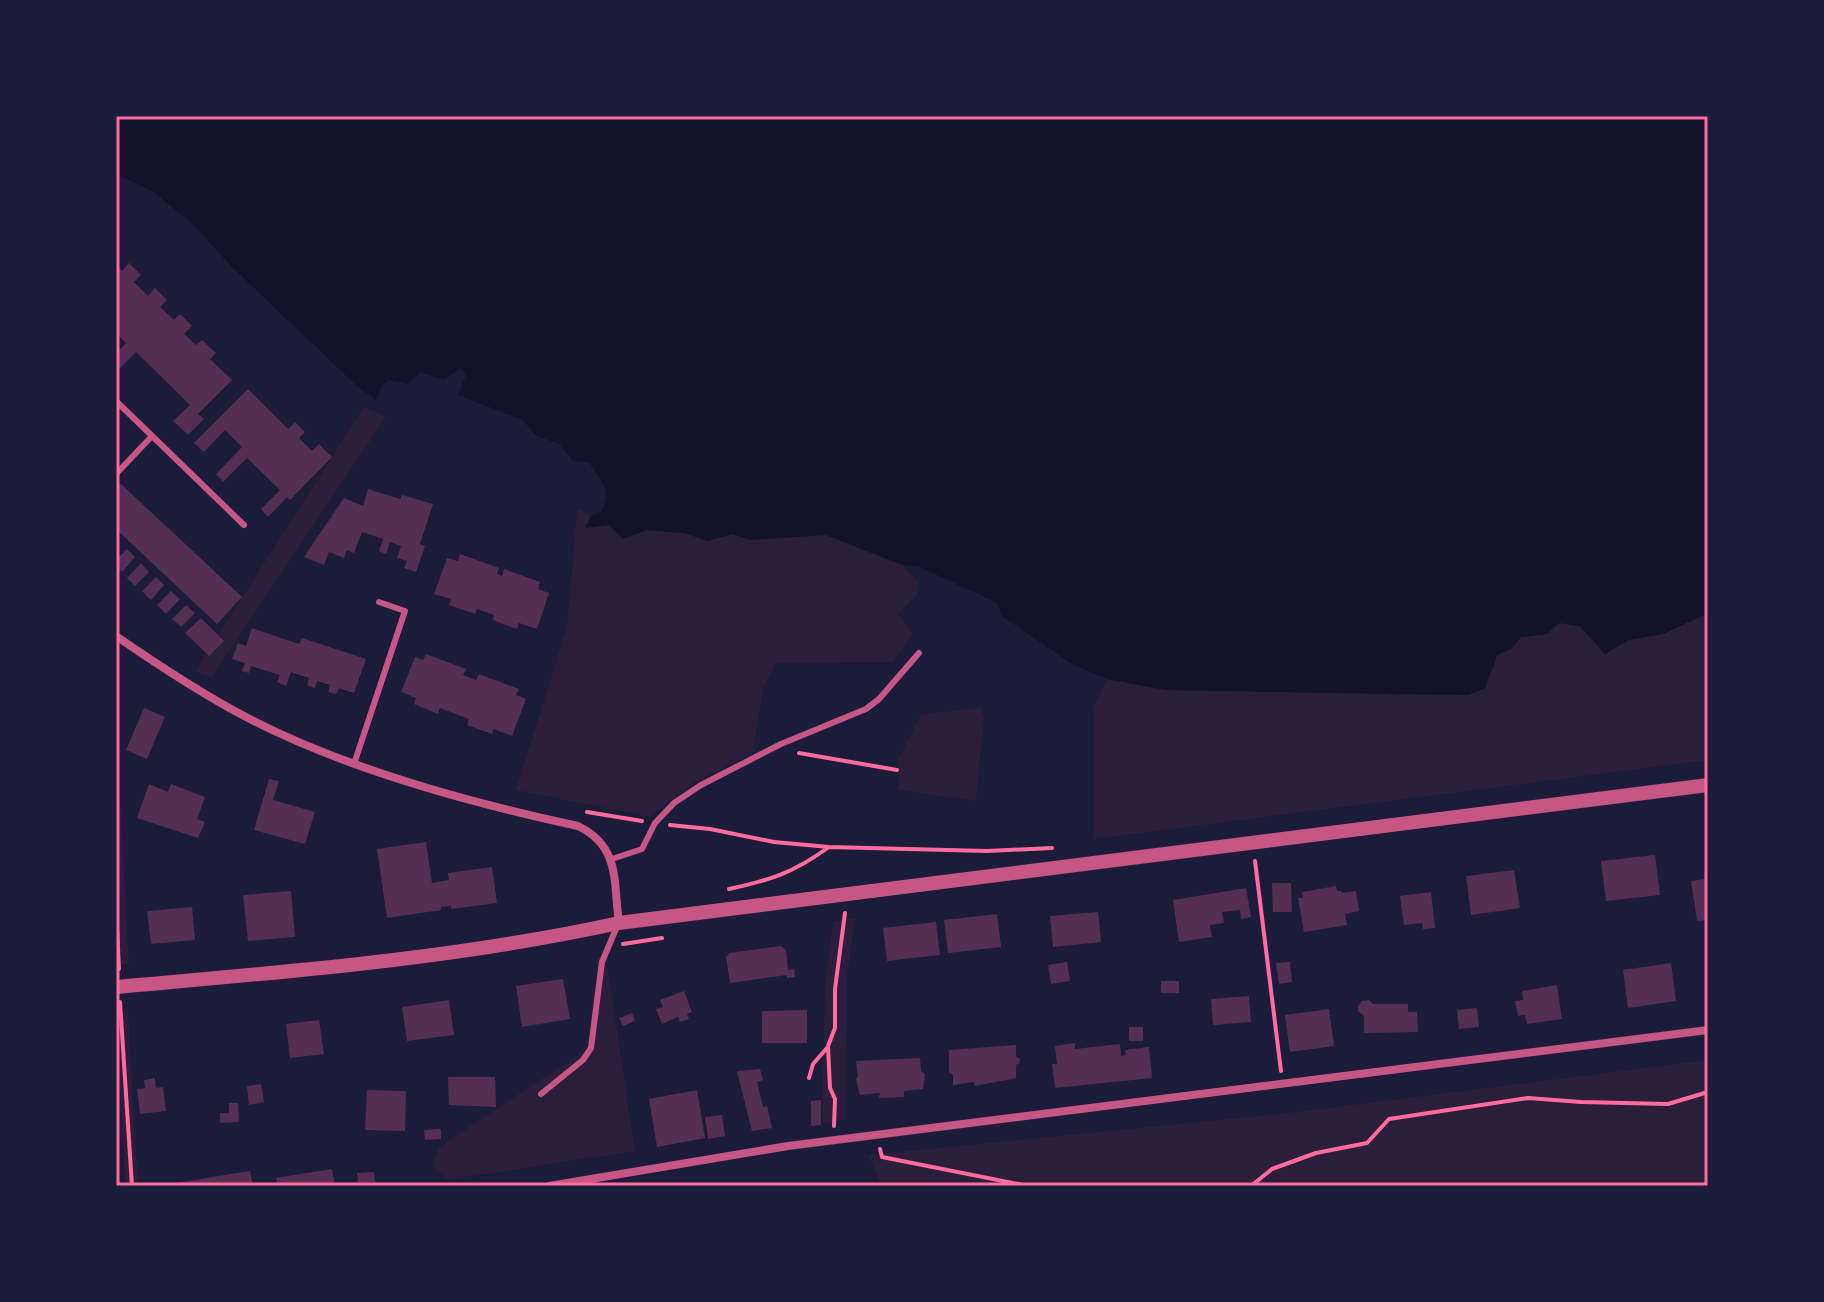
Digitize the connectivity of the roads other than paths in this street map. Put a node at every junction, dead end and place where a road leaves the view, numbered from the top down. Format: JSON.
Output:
{"nodes":[{"id":1,"x":116,"y":401,"type":"edge"},
{"id":2,"x":152,"y":436,"type":"junction"},
{"id":3,"x":116,"y":474,"type":"edge"},
{"id":4,"x":244,"y":525,"type":"dead end"},
{"id":5,"x":379,"y":602,"type":"dead end"},
{"id":6,"x":116,"y":636,"type":"edge"},
{"id":7,"x":919,"y":653,"type":"dead end"},
{"id":8,"x":354,"y":764,"type":"junction"},
{"id":9,"x":1708,"y":785,"type":"edge"},
{"id":10,"x":612,"y":859,"type":"junction"},
{"id":11,"x":619,"y":923,"type":"junction"},
{"id":12,"x":118,"y":987,"type":"edge"},
{"id":13,"x":1708,"y":1030,"type":"edge"},
{"id":14,"x":541,"y":1094,"type":"dead end"},
{"id":15,"x":549,"y":1186,"type":"edge"}],
"edges":[{"from":1,"to":2,"type":"lane"},
{"from":2,"to":3,"type":"lane"},
{"from":2,"to":4,"type":"lane"},
{"from":5,"to":8,"type":"lane"},
{"from":6,"to":8,"type":"street"},
{"from":7,"to":10,"type":"lane"},
{"from":8,"to":10,"type":"street"},
{"from":9,"to":11,"type":"street"},
{"from":10,"to":11,"type":"street"},
{"from":11,"to":12,"type":"street"},
{"from":11,"to":14,"type":"lane"},
{"from":13,"to":15,"type":"street"}]}
